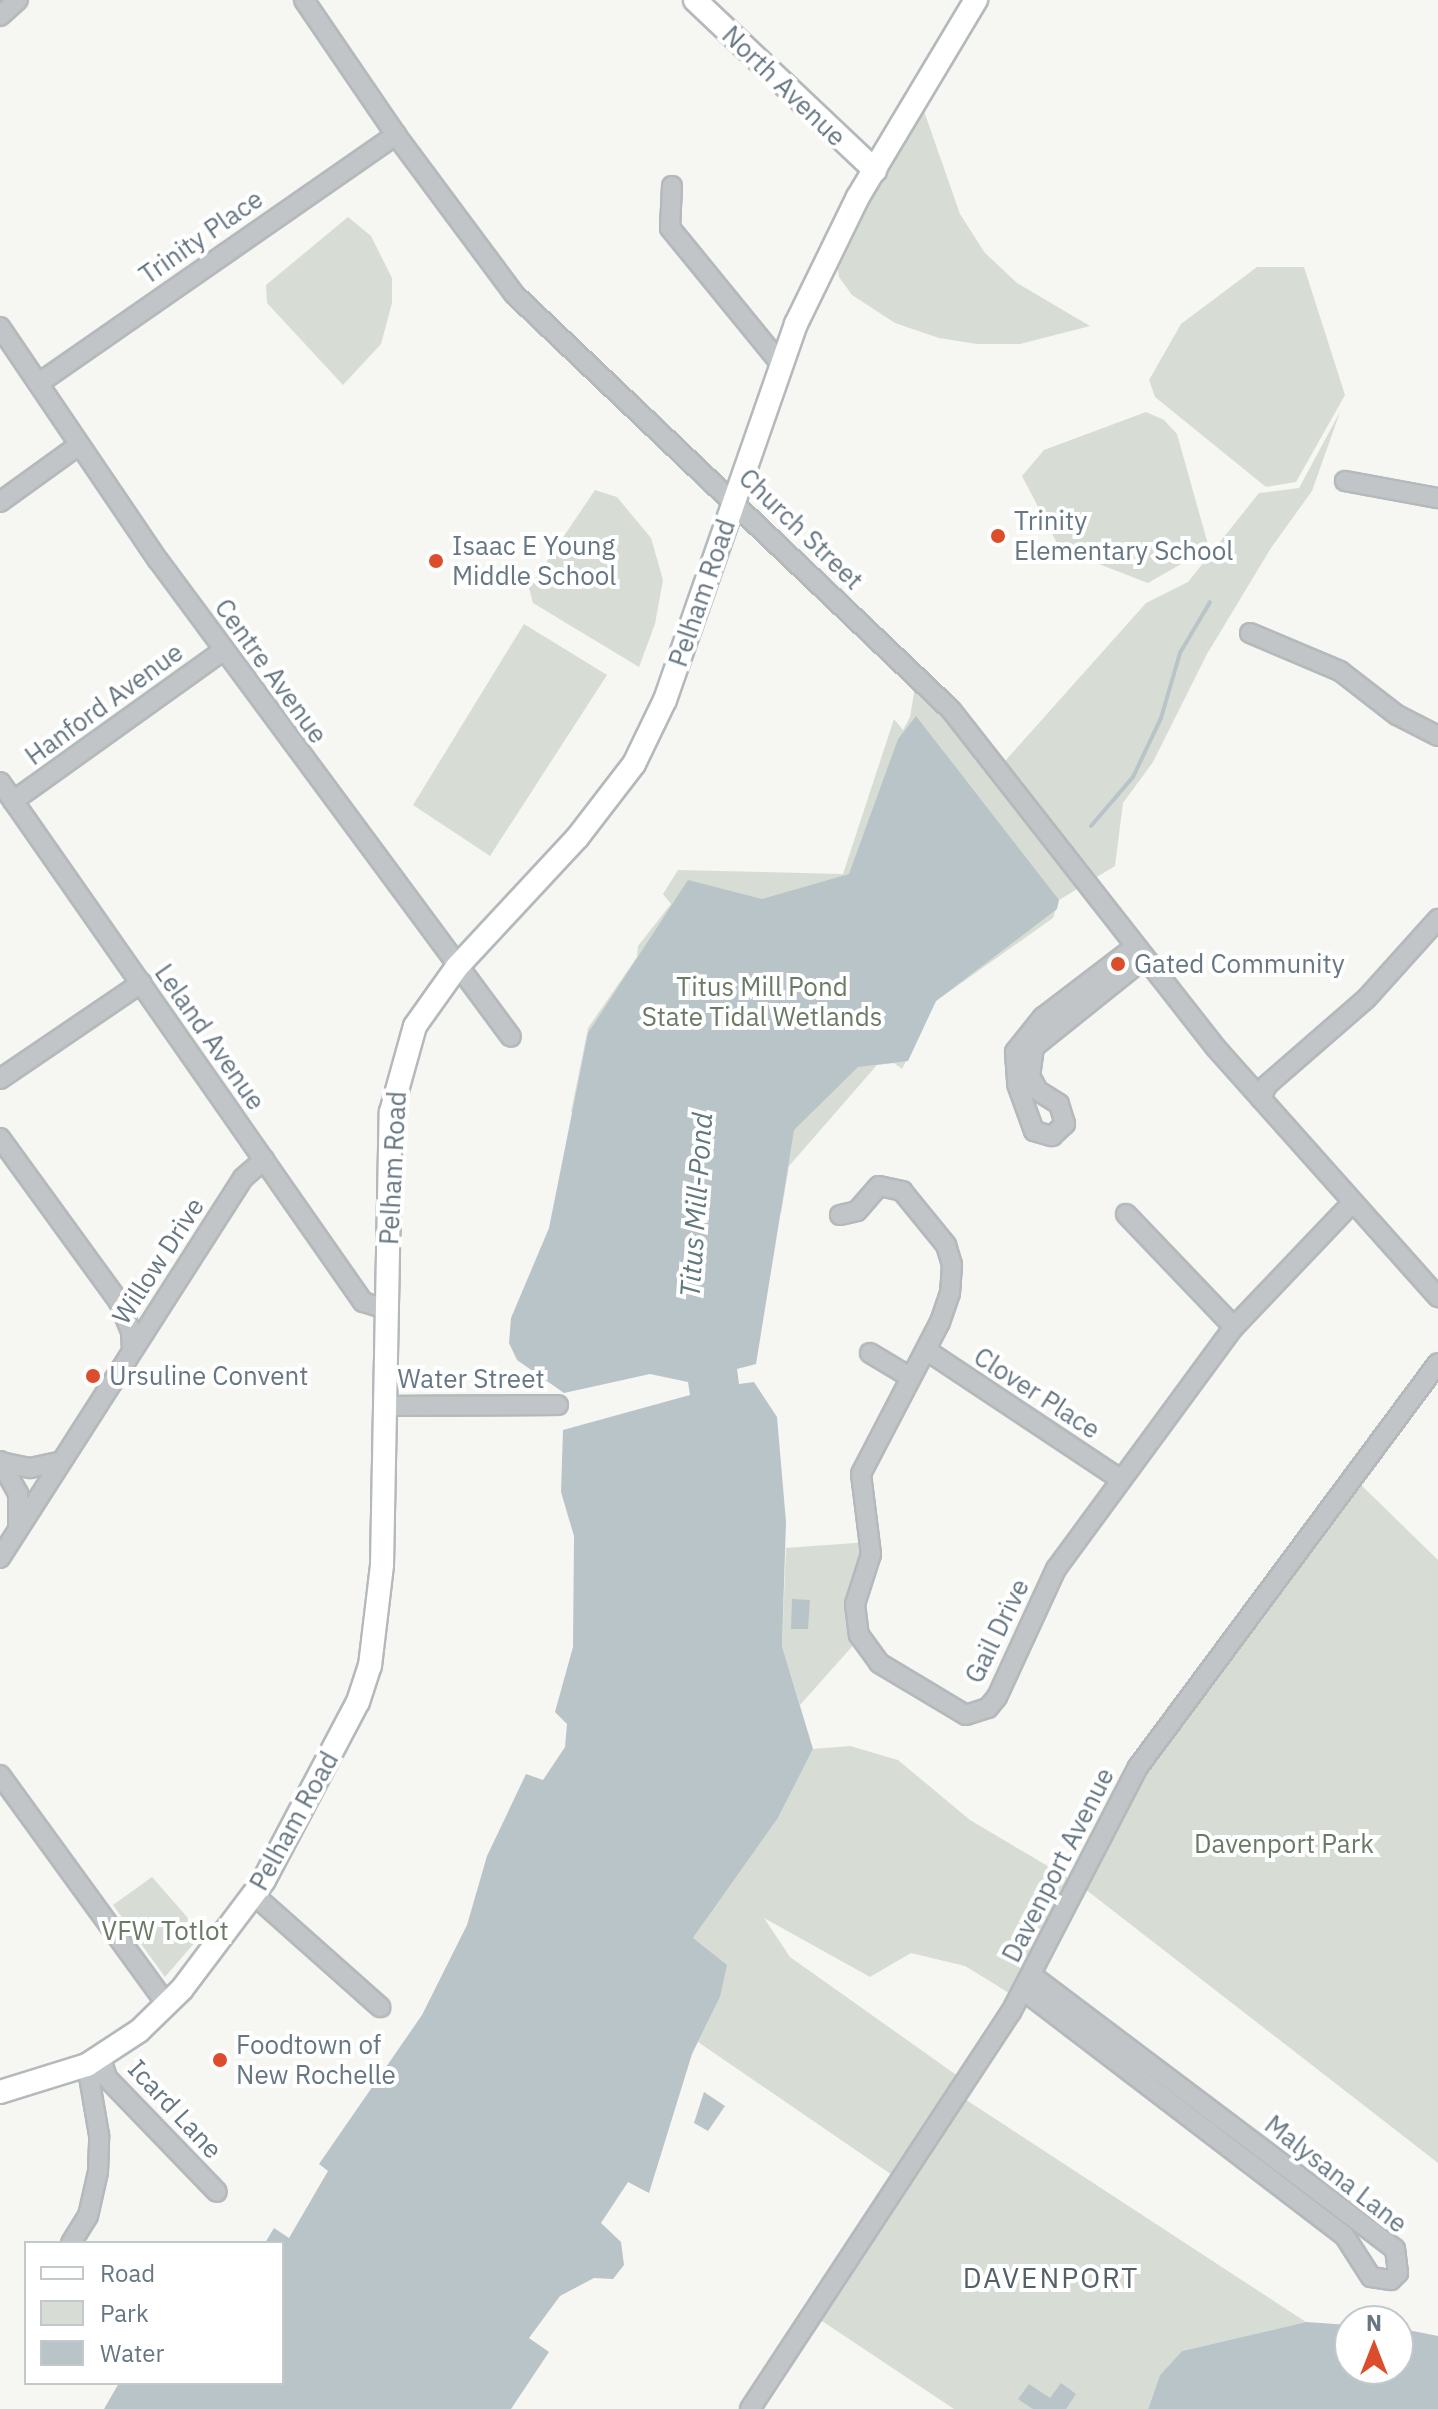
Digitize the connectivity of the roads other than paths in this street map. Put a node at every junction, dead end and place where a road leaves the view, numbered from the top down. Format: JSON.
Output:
{"nodes":[{"id":1,"x":18,"y":0,"type":"edge"},
{"id":2,"x":304,"y":0,"type":"edge"},
{"id":3,"x":695,"y":0,"type":"edge"},
{"id":4,"x":976,"y":0,"type":"edge"},
{"id":5,"x":0,"y":16,"type":"edge"},
{"id":6,"x":396,"y":135,"type":"junction"},
{"id":7,"x":875,"y":170,"type":"junction"},
{"id":8,"x":672,"y":186,"type":"dead end"},
{"id":9,"x":0,"y":327,"type":"edge"},
{"id":10,"x":781,"y":364,"type":"junction"},
{"id":11,"x":39,"y":383,"type":"junction"},
{"id":12,"x":79,"y":445,"type":"junction"},
{"id":13,"x":1345,"y":481,"type":"dead end"},
{"id":14,"x":1438,"y":498,"type":"edge"},
{"id":15,"x":0,"y":502,"type":"edge"},
{"id":16,"x":735,"y":502,"type":"junction"},
{"id":17,"x":1250,"y":633,"type":"dead end"},
{"id":18,"x":224,"y":650,"type":"junction"},
{"id":19,"x":1438,"y":736,"type":"edge"},
{"id":20,"x":0,"y":782,"type":"edge"},
{"id":21,"x":13,"y":801,"type":"junction"},
{"id":22,"x":1438,"y":919,"type":"edge"},
{"id":23,"x":1140,"y":953,"type":"junction"},
{"id":24,"x":457,"y":967,"type":"junction"},
{"id":25,"x":141,"y":983,"type":"junction"},
{"id":26,"x":511,"y":1037,"type":"dead end"},
{"id":27,"x":1,"y":1076,"type":"edge"},
{"id":28,"x":1261,"y":1099,"type":"junction"},
{"id":29,"x":0,"y":1138,"type":"edge"},
{"id":30,"x":264,"y":1160,"type":"junction"},
{"id":31,"x":1351,"y":1204,"type":"junction"},
{"id":32,"x":1126,"y":1214,"type":"dead end"},
{"id":33,"x":840,"y":1215,"type":"dead end"},
{"id":34,"x":1438,"y":1297,"type":"edge"},
{"id":35,"x":119,"y":1302,"type":"junction"},
{"id":36,"x":162,"y":1302,"type":"junction"},
{"id":37,"x":386,"y":1309,"type":"junction"},
{"id":38,"x":1234,"y":1327,"type":"junction"},
{"id":39,"x":132,"y":1349,"type":"junction"},
{"id":40,"x":926,"y":1350,"type":"junction"},
{"id":41,"x":870,"y":1353,"type":"dead end"},
{"id":42,"x":1438,"y":1363,"type":"edge"},
{"id":43,"x":910,"y":1377,"type":"junction"},
{"id":44,"x":558,"y":1405,"type":"dead end"},
{"id":45,"x":384,"y":1406,"type":"junction"},
{"id":46,"x":1,"y":1462,"type":"edge"},
{"id":47,"x":59,"y":1462,"type":"junction"},
{"id":48,"x":1120,"y":1479,"type":"junction"},
{"id":49,"x":18,"y":1529,"type":"junction"},
{"id":50,"x":0,"y":1558,"type":"edge"},
{"id":51,"x":0,"y":1775,"type":"edge"},
{"id":52,"x":254,"y":1895,"type":"junction"},
{"id":53,"x":1027,"y":1982,"type":"junction"},
{"id":54,"x":167,"y":2005,"type":"junction"},
{"id":55,"x":380,"y":2007,"type":"dead end"},
{"id":56,"x":94,"y":2060,"type":"junction"},
{"id":57,"x":0,"y":2092,"type":"edge"},
{"id":58,"x":217,"y":2192,"type":"dead end"},
{"id":59,"x":72,"y":2241,"type":"edge"},
{"id":60,"x":750,"y":2409,"type":"edge"}],
"edges":[{"from":1,"to":5,"type":"street"},
{"from":2,"to":6,"type":"street","name":"Church Street"},
{"from":3,"to":7,"type":"main road","name":"North Avenue"},
{"from":4,"to":7,"type":"main road","name":"Pelham Road"},
{"from":6,"to":11,"type":"street","name":"Trinity Place"},
{"from":6,"to":16,"type":"street","name":"Church Street"},
{"from":7,"to":10,"type":"main road","name":"Pelham Road"},
{"from":8,"to":10,"type":"street"},
{"from":9,"to":11,"type":"street","name":"Centre Avenue"},
{"from":10,"to":16,"type":"main road","name":"Pelham Road"},
{"from":11,"to":12,"type":"street","name":"Centre Avenue"},
{"from":12,"to":15,"type":"street"},
{"from":12,"to":18,"type":"street","name":"Centre Avenue"},
{"from":13,"to":14,"type":"street"},
{"from":16,"to":23,"type":"street","name":"Church Street"},
{"from":16,"to":24,"type":"main road","name":"Pelham Road"},
{"from":17,"to":19,"type":"street"},
{"from":18,"to":21,"type":"street","name":"Hanford Avenue"},
{"from":18,"to":24,"type":"street","name":"Centre Avenue"},
{"from":20,"to":21,"type":"street","name":"Leland Avenue"},
{"from":21,"to":25,"type":"street","name":"Leland Avenue"},
{"from":22,"to":28,"type":"street"},
{"from":23,"to":23,"type":"street"},
{"from":23,"to":28,"type":"street","name":"Church Street"},
{"from":24,"to":26,"type":"street","name":"Centre Avenue"},
{"from":24,"to":37,"type":"main road","name":"Pelham Road"},
{"from":25,"to":27,"type":"street"},
{"from":25,"to":30,"type":"street","name":"Leland Avenue"},
{"from":28,"to":31,"type":"street"},
{"from":29,"to":35,"type":"street"},
{"from":30,"to":36,"type":"street","name":"Willow Drive"},
{"from":30,"to":37,"type":"street","name":"Leland Avenue"},
{"from":31,"to":34,"type":"street"},
{"from":31,"to":38,"type":"street","name":"Gail Drive"},
{"from":32,"to":38,"type":"street"},
{"from":33,"to":40,"type":"street","name":"Gail Drive"},
{"from":35,"to":36,"type":"street"},
{"from":35,"to":39,"type":"street"},
{"from":36,"to":39,"type":"street","name":"Willow Drive"},
{"from":37,"to":45,"type":"main road","name":"Pelham Road"},
{"from":38,"to":48,"type":"street","name":"Gail Drive"},
{"from":39,"to":47,"type":"street","name":"Willow Drive"},
{"from":40,"to":43,"type":"street","name":"Gail Drive"},
{"from":40,"to":48,"type":"street","name":"Clover Place"},
{"from":41,"to":43,"type":"street"},
{"from":42,"to":53,"type":"street","name":"Davenport Avenue"},
{"from":43,"to":48,"type":"street","name":"Gail Drive"},
{"from":44,"to":45,"type":"street","name":"Water Street"},
{"from":45,"to":52,"type":"main road","name":"Pelham Road"},
{"from":46,"to":47,"type":"street"},
{"from":46,"to":49,"type":"street"},
{"from":47,"to":49,"type":"street","name":"Willow Drive"},
{"from":49,"to":50,"type":"street","name":"Willow Drive"},
{"from":51,"to":54,"type":"street"},
{"from":52,"to":54,"type":"main road","name":"Pelham Road"},
{"from":52,"to":55,"type":"street"},
{"from":53,"to":53,"type":"street","name":"Malysana Lane"},
{"from":53,"to":60,"type":"street","name":"Davenport Avenue"},
{"from":54,"to":56,"type":"main road","name":"Pelham Road"},
{"from":56,"to":57,"type":"main road","name":"Pelham Road"},
{"from":56,"to":58,"type":"street","name":"Icard Lane"},
{"from":56,"to":59,"type":"street"}]}
